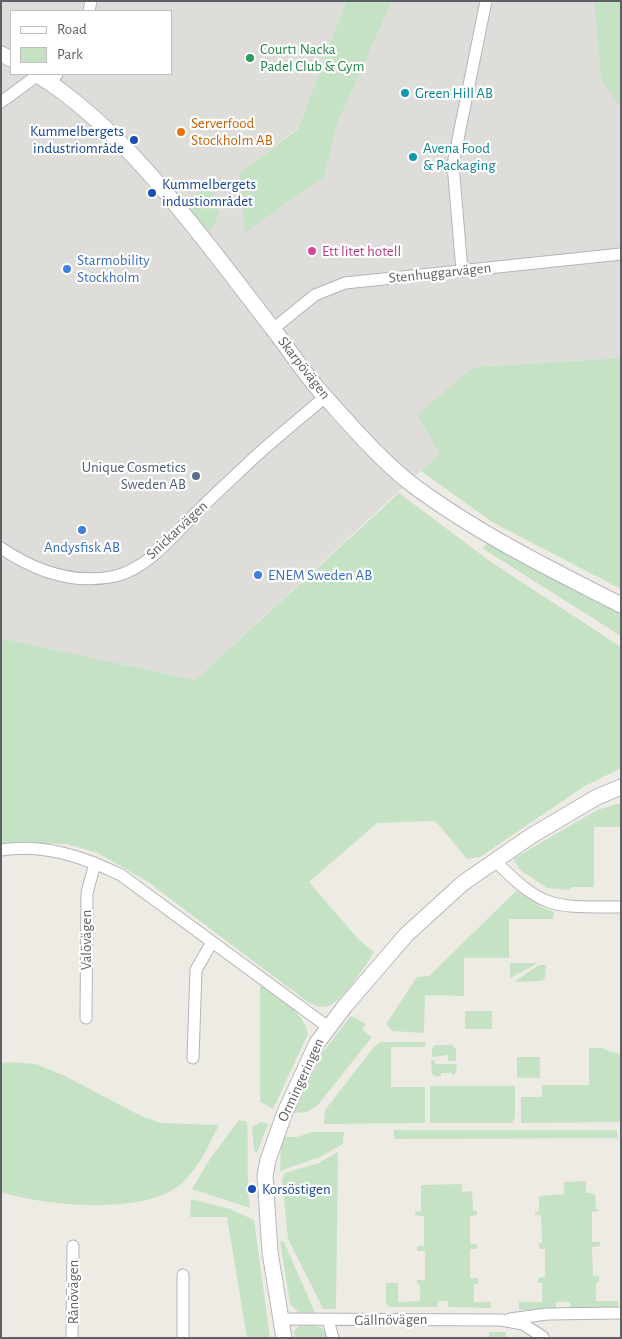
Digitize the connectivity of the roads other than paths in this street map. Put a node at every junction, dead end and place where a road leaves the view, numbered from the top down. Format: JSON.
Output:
{"nodes":[{"id":1,"x":486,"y":1,"type":"edge"},
{"id":2,"x":36,"y":75,"type":"edge"},
{"id":3,"x":41,"y":75,"type":"edge"},
{"id":4,"x":54,"y":78,"type":"edge"},
{"id":5,"x":1,"y":102,"type":"edge"},
{"id":6,"x":621,"y":254,"type":"edge"},
{"id":7,"x":462,"y":272,"type":"junction"},
{"id":8,"x":273,"y":329,"type":"junction"},
{"id":9,"x":325,"y":397,"type":"junction"},
{"id":10,"x":1,"y":548,"type":"edge"},
{"id":11,"x":621,"y":605,"type":"edge"},
{"id":12,"x":621,"y":787,"type":"edge"},
{"id":13,"x":1,"y":850,"type":"edge"},
{"id":14,"x":494,"y":860,"type":"junction"},
{"id":15,"x":96,"y":863,"type":"junction"},
{"id":16,"x":621,"y":906,"type":"edge"},
{"id":17,"x":212,"y":942,"type":"junction"},
{"id":18,"x":86,"y":1018,"type":"dead end"},
{"id":19,"x":328,"y":1027,"type":"junction"},
{"id":20,"x":193,"y":1058,"type":"dead end"},
{"id":21,"x":73,"y":1246,"type":"dead end"},
{"id":22,"x":183,"y":1275,"type":"dead end"},
{"id":23,"x":621,"y":1313,"type":"edge"},
{"id":24,"x":281,"y":1319,"type":"junction"},
{"id":25,"x":328,"y":1320,"type":"junction"},
{"id":26,"x":501,"y":1320,"type":"junction"},
{"id":27,"x":543,"y":1337,"type":"edge"},
{"id":28,"x":72,"y":1338,"type":"edge"},
{"id":29,"x":183,"y":1338,"type":"edge"},
{"id":30,"x":284,"y":1338,"type":"edge"},
{"id":31,"x":333,"y":1338,"type":"edge"}],
"edges":[{"from":1,"to":7,"type":"street"},
{"from":2,"to":5,"type":"street"},
{"from":3,"to":4,"type":"street","name":"Skarpövägen"},
{"from":4,"to":8,"type":"street","name":"Skarpövägen"},
{"from":6,"to":7,"type":"street","name":"Stenhuggarvägen"},
{"from":7,"to":8,"type":"street","name":"Stenhuggarvägen"},
{"from":8,"to":9,"type":"street","name":"Skarpövägen"},
{"from":9,"to":10,"type":"street","name":"Snickarvägen"},
{"from":9,"to":11,"type":"street","name":"Skarpövägen"},
{"from":12,"to":14,"type":"street","name":"Ormingeringen"},
{"from":13,"to":15,"type":"street"},
{"from":14,"to":16,"type":"street"},
{"from":14,"to":19,"type":"street","name":"Ormingeringen"},
{"from":15,"to":17,"type":"street"},
{"from":15,"to":18,"type":"street","name":"Valövägen"},
{"from":17,"to":19,"type":"street"},
{"from":17,"to":20,"type":"street"},
{"from":19,"to":24,"type":"street","name":"Ormingeringen"},
{"from":21,"to":28,"type":"street","name":"Rånövägen"},
{"from":22,"to":29,"type":"street"},
{"from":23,"to":26,"type":"street"},
{"from":24,"to":25,"type":"street","name":"Gällnövägen"},
{"from":24,"to":30,"type":"street","name":"Ormingeringen"},
{"from":25,"to":26,"type":"street","name":"Gällnövägen"},
{"from":25,"to":31,"type":"street"},
{"from":26,"to":27,"type":"street"}]}
